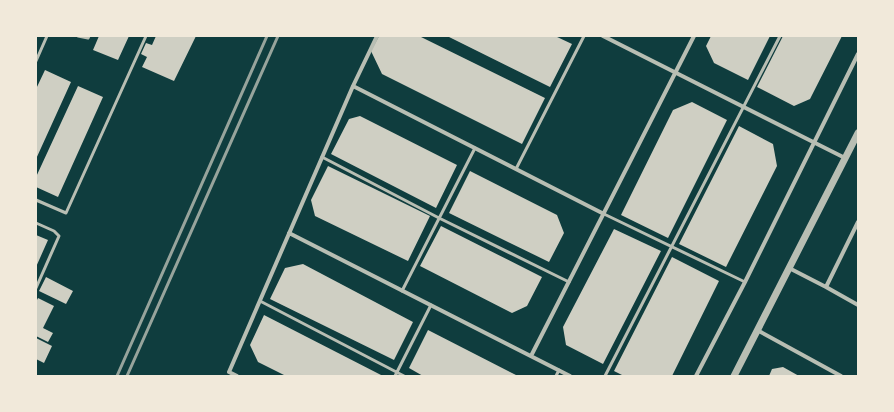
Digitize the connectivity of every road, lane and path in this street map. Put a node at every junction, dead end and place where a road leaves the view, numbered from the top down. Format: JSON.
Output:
{"nodes":[{"id":1,"x":47,"y":36,"type":"edge"},
{"id":2,"x":78,"y":36,"type":"edge"},
{"id":3,"x":89,"y":36,"type":"edge"},
{"id":4,"x":146,"y":36,"type":"edge"},
{"id":5,"x":377,"y":36,"type":"edge"},
{"id":6,"x":584,"y":36,"type":"edge"},
{"id":7,"x":603,"y":36,"type":"edge"},
{"id":8,"x":694,"y":36,"type":"edge"},
{"id":9,"x":780,"y":36,"type":"edge"},
{"id":10,"x":858,"y":54,"type":"edge"},
{"id":11,"x":36,"y":61,"type":"edge"},
{"id":12,"x":675,"y":72,"type":"junction"},
{"id":13,"x":353,"y":86,"type":"junction"},
{"id":14,"x":743,"y":107,"type":"junction"},
{"id":15,"x":858,"y":133,"type":"edge"},
{"id":16,"x":814,"y":143,"type":"junction"},
{"id":17,"x":475,"y":148,"type":"junction"},
{"id":18,"x":322,"y":157,"type":"junction"},
{"id":19,"x":845,"y":158,"type":"junction"},
{"id":20,"x":516,"y":169,"type":"junction"},
{"id":21,"x":36,"y":200,"type":"edge"},
{"id":22,"x":604,"y":214,"type":"junction"},
{"id":23,"x":439,"y":218,"type":"junction"},
{"id":24,"x":858,"y":222,"type":"edge"},
{"id":25,"x":36,"y":223,"type":"edge"},
{"id":26,"x":289,"y":233,"type":"junction"},
{"id":27,"x":672,"y":246,"type":"junction"},
{"id":28,"x":789,"y":268,"type":"junction"},
{"id":29,"x":569,"y":282,"type":"junction"},
{"id":30,"x":745,"y":282,"type":"junction"},
{"id":31,"x":826,"y":287,"type":"junction"},
{"id":32,"x":36,"y":288,"type":"edge"},
{"id":33,"x":402,"y":291,"type":"junction"},
{"id":34,"x":260,"y":301,"type":"junction"},
{"id":35,"x":431,"y":305,"type":"junction"},
{"id":36,"x":858,"y":305,"type":"edge"},
{"id":37,"x":757,"y":330,"type":"junction"},
{"id":38,"x":531,"y":356,"type":"junction"},
{"id":39,"x":559,"y":370,"type":"junction"},
{"id":40,"x":396,"y":374,"type":"edge"},
{"id":41,"x":833,"y":374,"type":"edge"},
{"id":42,"x":237,"y":376,"type":"edge"},
{"id":43,"x":404,"y":376,"type":"edge"},
{"id":44,"x":556,"y":376,"type":"edge"},
{"id":45,"x":570,"y":376,"type":"edge"},
{"id":46,"x":605,"y":376,"type":"edge"},
{"id":47,"x":696,"y":376,"type":"edge"},
{"id":48,"x":734,"y":376,"type":"edge"},
{"id":49,"x":840,"y":376,"type":"edge"}],
"edges":[{"from":1,"to":11,"type":"lane"},
{"from":2,"to":3,"type":"lane"},
{"from":4,"to":21,"type":"lane"},
{"from":5,"to":13,"type":"street"},
{"from":6,"to":20,"type":"lane"},
{"from":7,"to":12,"type":"street"},
{"from":8,"to":12,"type":"street"},
{"from":9,"to":14,"type":"lane"},
{"from":10,"to":16,"type":"street"},
{"from":12,"to":14,"type":"street"},
{"from":12,"to":22,"type":"street"},
{"from":13,"to":17,"type":"street"},
{"from":13,"to":18,"type":"street"},
{"from":14,"to":16,"type":"street"},
{"from":14,"to":27,"type":"lane"},
{"from":15,"to":19,"type":"street"},
{"from":16,"to":19,"type":"street"},
{"from":16,"to":30,"type":"street"},
{"from":17,"to":20,"type":"street"},
{"from":17,"to":23,"type":"lane"},
{"from":18,"to":23,"type":"lane"},
{"from":18,"to":26,"type":"street"},
{"from":19,"to":28,"type":"street"},
{"from":20,"to":22,"type":"street"},
{"from":22,"to":27,"type":"lane"},
{"from":22,"to":29,"type":"street"},
{"from":23,"to":29,"type":"lane"},
{"from":23,"to":33,"type":"lane"},
{"from":24,"to":31,"type":"street"},
{"from":25,"to":32,"type":"lane"},
{"from":26,"to":33,"type":"street"},
{"from":26,"to":34,"type":"street"},
{"from":27,"to":30,"type":"lane"},
{"from":27,"to":46,"type":"lane"},
{"from":28,"to":31,"type":"street"},
{"from":28,"to":37,"type":"street"},
{"from":29,"to":38,"type":"street"},
{"from":30,"to":47,"type":"street"},
{"from":31,"to":36,"type":"street"},
{"from":33,"to":35,"type":"street"},
{"from":34,"to":40,"type":"lane"},
{"from":34,"to":42,"type":"street"},
{"from":35,"to":38,"type":"street"},
{"from":35,"to":40,"type":"lane"},
{"from":37,"to":41,"type":"street"},
{"from":37,"to":48,"type":"street"},
{"from":38,"to":39,"type":"street"},
{"from":39,"to":44,"type":"lane"},
{"from":39,"to":45,"type":"street"},
{"from":40,"to":43,"type":"lane"},
{"from":41,"to":49,"type":"street"}]}
